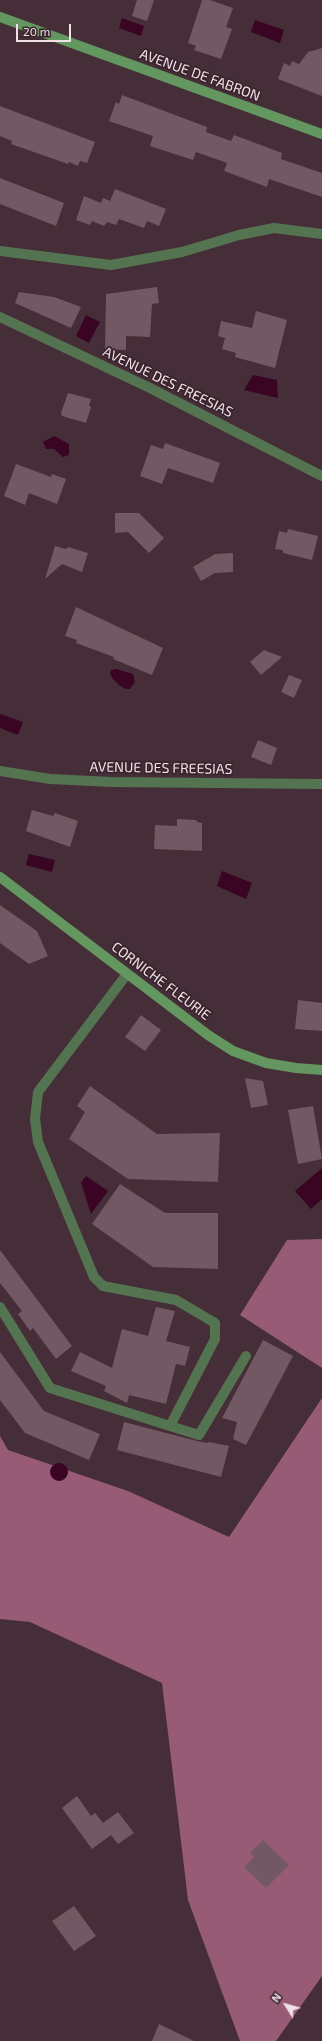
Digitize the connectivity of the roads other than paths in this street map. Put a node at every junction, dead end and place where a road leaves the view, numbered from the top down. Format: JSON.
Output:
{"nodes":[{"id":1,"x":0,"y":17,"type":"edge"},
{"id":2,"x":322,"y":134,"type":"edge"},
{"id":3,"x":322,"y":234,"type":"edge"},
{"id":4,"x":0,"y":251,"type":"edge"},
{"id":5,"x":0,"y":317,"type":"edge"},
{"id":6,"x":322,"y":476,"type":"edge"},
{"id":7,"x":0,"y":771,"type":"edge"},
{"id":8,"x":322,"y":784,"type":"edge"},
{"id":9,"x":0,"y":877,"type":"edge"},
{"id":10,"x":127,"y":974,"type":"junction"},
{"id":11,"x":322,"y":1070,"type":"edge"},
{"id":12,"x":0,"y":1307,"type":"edge"},
{"id":13,"x":246,"y":1356,"type":"dead end"},
{"id":14,"x":170,"y":1426,"type":"junction"}],
"edges":[{"from":1,"to":2,"type":"main road","name":"AVENUE DE FABRON"},
{"from":3,"to":4,"type":"street"},
{"from":5,"to":6,"type":"street","name":"AVENUE DES FREESIAS"},
{"from":7,"to":8,"type":"street","name":"AVENUE DES FREESIAS"},
{"from":9,"to":10,"type":"main road","name":"CORNICHE FLEURIE"},
{"from":10,"to":11,"type":"main road","name":"CORNICHE FLEURIE"},
{"from":10,"to":14,"type":"street"},
{"from":12,"to":14,"type":"street"},
{"from":13,"to":14,"type":"street"}]}
